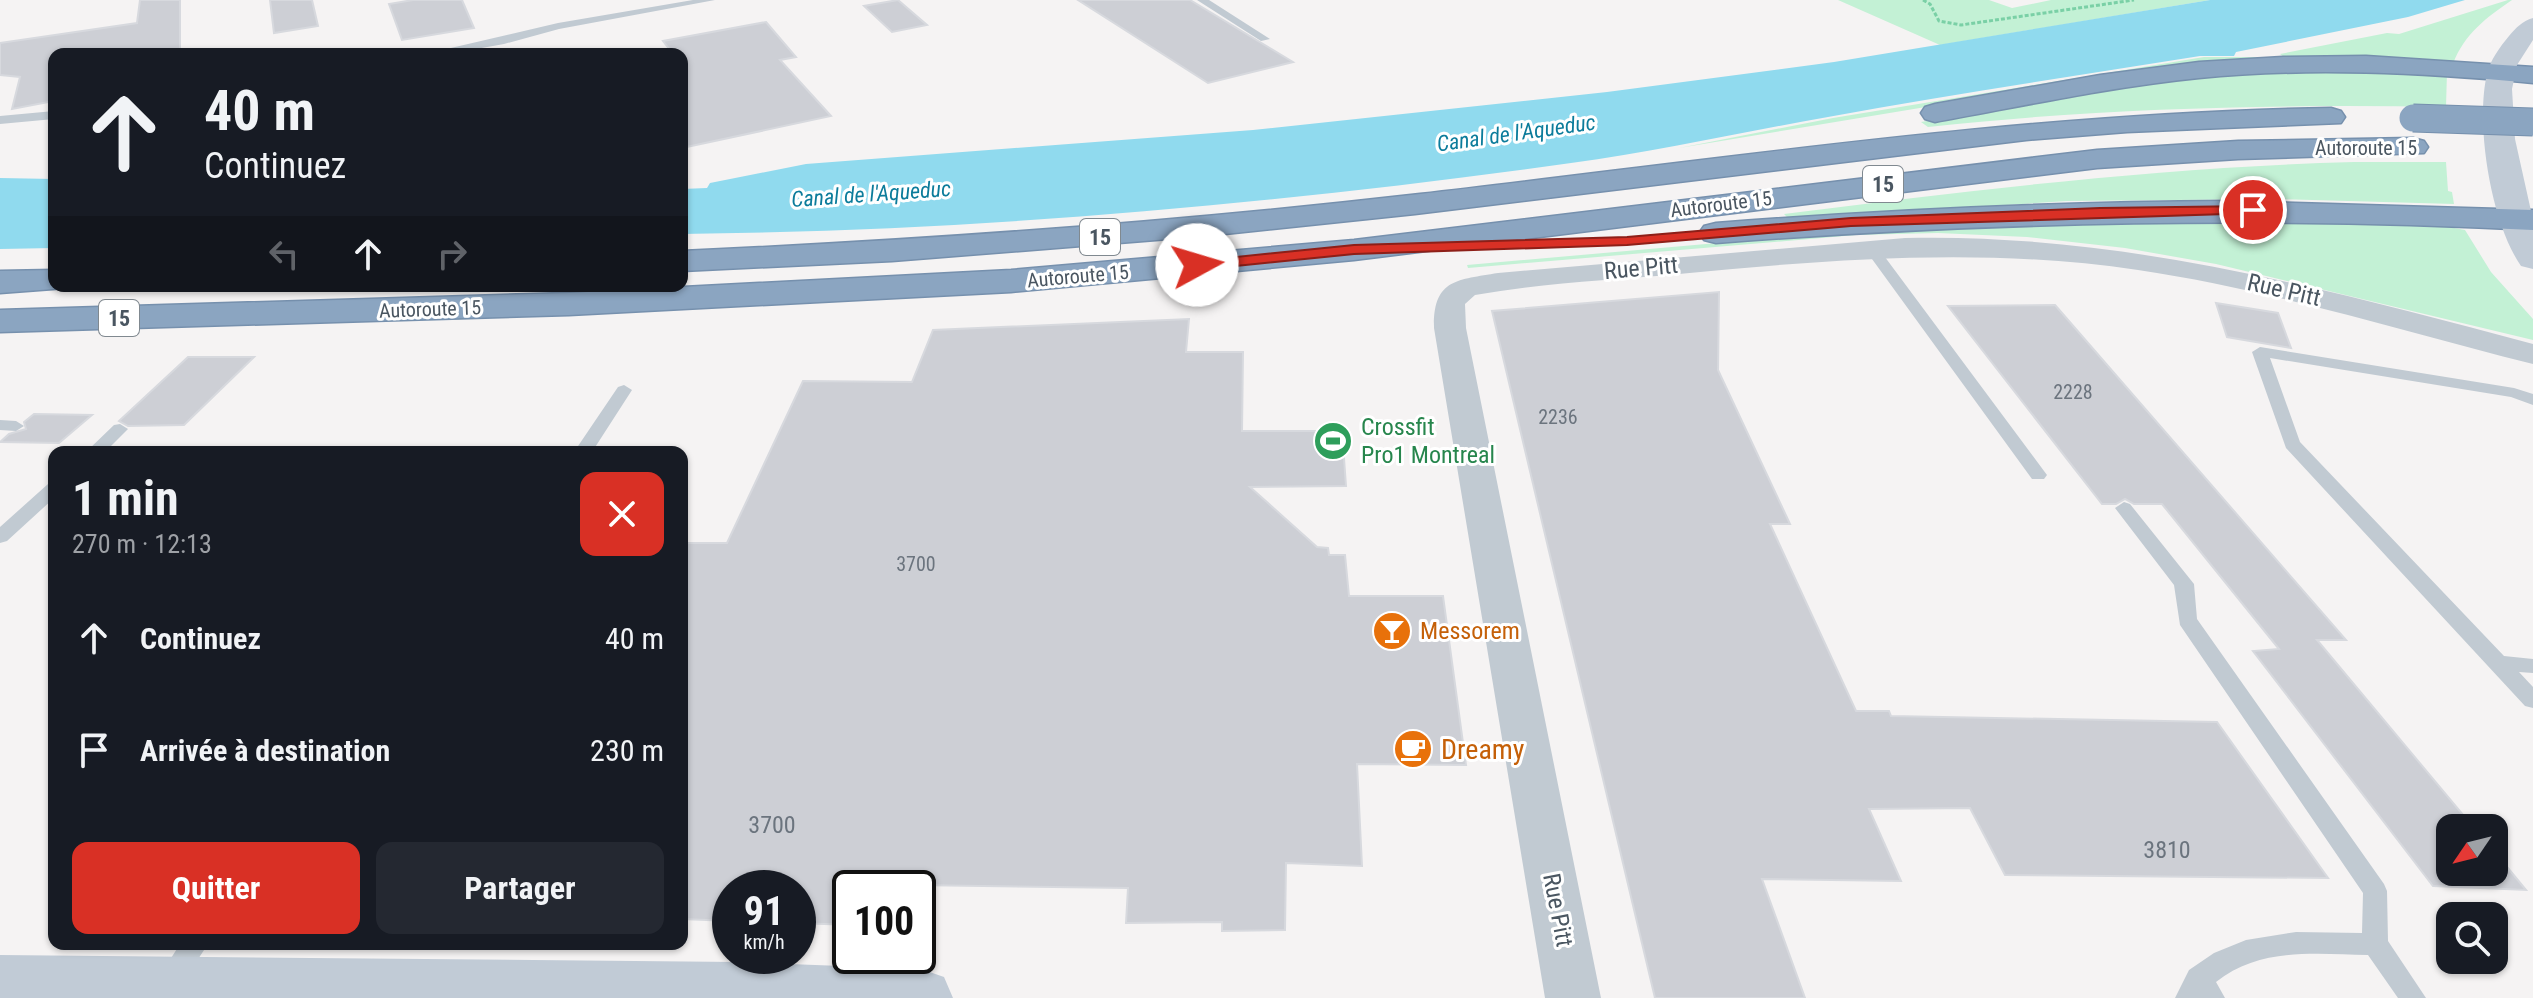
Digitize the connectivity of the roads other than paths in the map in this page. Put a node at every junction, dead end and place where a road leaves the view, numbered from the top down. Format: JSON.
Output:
{"nodes":[{"id":1,"x":710,"y":0,"type":"edge"},
{"id":2,"x":1202,"y":0,"type":"edge"},
{"id":3,"x":2533,"y":26,"type":"edge"},
{"id":4,"x":1265,"y":39,"type":"dead end"},
{"id":5,"x":464,"y":48,"type":"edge"},
{"id":6,"x":2501,"y":72,"type":"junction"},
{"id":7,"x":2533,"y":75,"type":"edge"},
{"id":8,"x":48,"y":116,"type":"edge"},
{"id":9,"x":0,"y":120,"type":"edge"},
{"id":10,"x":2533,"y":122,"type":"edge"},
{"id":11,"x":2433,"y":140,"type":"junction"},
{"id":12,"x":2533,"y":150,"type":"edge"},
{"id":13,"x":1516,"y":192,"type":"junction"},
{"id":14,"x":2524,"y":219,"type":"edge"},
{"id":15,"x":1871,"y":248,"type":"junction"},
{"id":16,"x":1354,"y":250,"type":"junction"},
{"id":17,"x":2533,"y":259,"type":"edge"},
{"id":18,"x":688,"y":261,"type":"edge"},
{"id":19,"x":48,"y":281,"type":"edge"},
{"id":20,"x":0,"y":282,"type":"edge"},
{"id":21,"x":0,"y":321,"type":"edge"},
{"id":22,"x":2533,"y":354,"type":"edge"},
{"id":23,"x":624,"y":390,"type":"dead end"},
{"id":24,"x":2533,"y":400,"type":"edge"},
{"id":25,"x":120,"y":429,"type":"dead end"},
{"id":26,"x":102,"y":446,"type":"edge"},
{"id":27,"x":587,"y":446,"type":"edge"},
{"id":28,"x":2038,"y":475,"type":"dead end"},
{"id":29,"x":48,"y":493,"type":"edge"},
{"id":30,"x":2124,"y":508,"type":"dead end"},
{"id":31,"x":0,"y":537,"type":"edge"},
{"id":32,"x":2500,"y":663,"type":"junction"},
{"id":33,"x":2533,"y":666,"type":"edge"},
{"id":34,"x":2533,"y":700,"type":"edge"},
{"id":35,"x":2375,"y":944,"type":"junction"},
{"id":36,"x":180,"y":965,"type":"edge"},
{"id":37,"x":0,"y":984,"type":"edge"},
{"id":38,"x":2199,"y":991,"type":"edge"},
{"id":39,"x":921,"y":998,"type":"edge"},
{"id":40,"x":1573,"y":998,"type":"edge"},
{"id":41,"x":2413,"y":998,"type":"edge"}],
"edges":[{"from":1,"to":5,"type":"lane"},
{"from":2,"to":4,"type":"lane"},
{"from":3,"to":6,"type":"main road"},
{"from":6,"to":7,"type":"highway"},
{"from":6,"to":13,"type":"highway"},
{"from":6,"to":14,"type":"main road"},
{"from":8,"to":9,"type":"lane"},
{"from":10,"to":11,"type":"highway","name":"Autoroute 15","number":"15","bridge":true},
{"from":11,"to":12,"type":"highway","name":"Autoroute 15","number":"15"},
{"from":11,"to":13,"type":"highway","name":"Autoroute 15","number":"15"},
{"from":11,"to":16,"type":"highway","name":"Autoroute 15","number":"15"},
{"from":13,"to":18,"type":"highway","name":"Autoroute 15","number":"15"},
{"from":14,"to":16,"type":"highway"},
{"from":14,"to":17,"type":"main road"},
{"from":15,"to":22,"type":"street","name":"Rue Pitt"},
{"from":15,"to":28,"type":"lane"},
{"from":15,"to":40,"type":"street","name":"Rue Pitt"},
{"from":16,"to":21,"type":"highway","name":"Autoroute 15","number":"15"},
{"from":19,"to":20,"type":"highway"},
{"from":23,"to":27,"type":"lane"},
{"from":24,"to":32,"type":"lane"},
{"from":25,"to":26,"type":"lane"},
{"from":29,"to":31,"type":"lane"},
{"from":30,"to":35,"type":"lane"},
{"from":32,"to":33,"type":"lane"},
{"from":32,"to":34,"type":"lane"},
{"from":35,"to":38,"type":"lane"},
{"from":35,"to":41,"type":"lane"},
{"from":36,"to":37,"type":"main road"},
{"from":36,"to":39,"type":"main road"}]}
